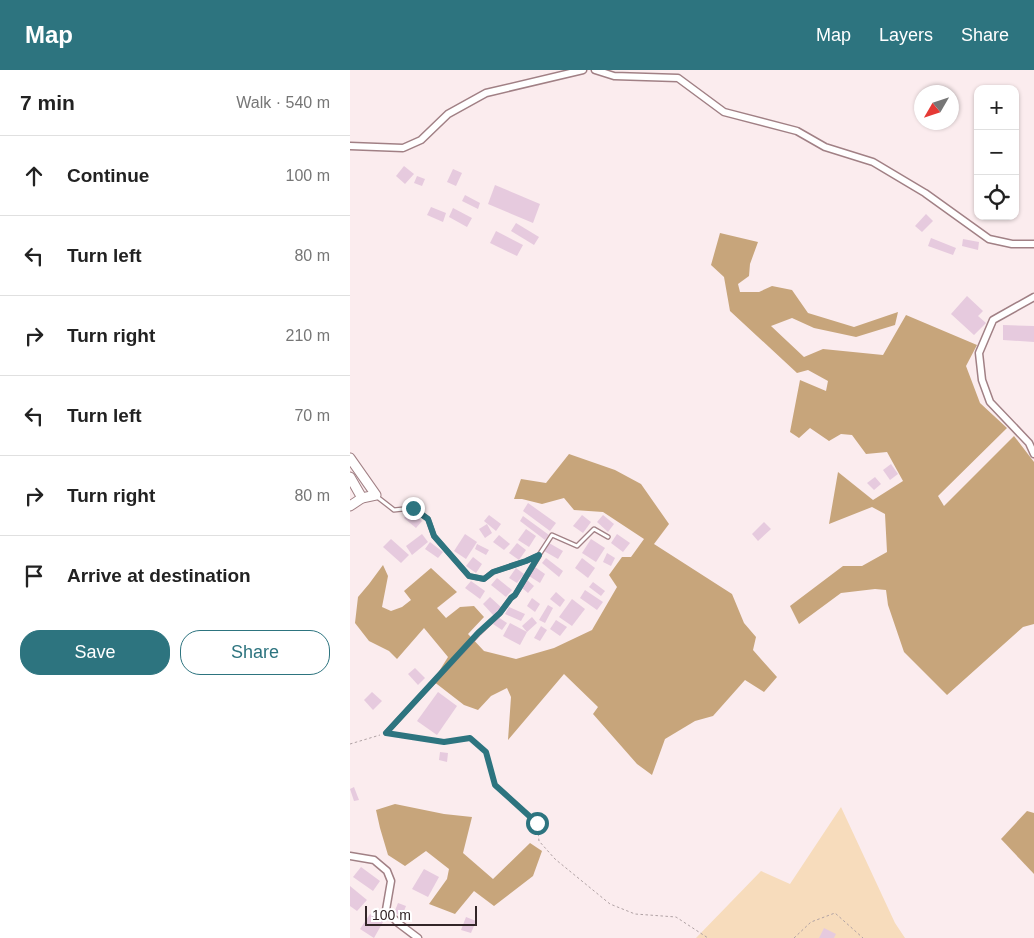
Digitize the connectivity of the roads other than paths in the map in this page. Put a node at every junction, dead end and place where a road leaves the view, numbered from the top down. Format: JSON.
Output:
{"nodes":[{"id":1,"x":583,"y":70,"type":"edge"},
{"id":2,"x":596,"y":70,"type":"edge"},
{"id":3,"x":350,"y":146,"type":"edge"},
{"id":4,"x":1034,"y":244,"type":"edge"},
{"id":5,"x":1034,"y":296,"type":"edge"},
{"id":6,"x":1034,"y":454,"type":"edge"},
{"id":7,"x":350,"y":458,"type":"edge"},
{"id":8,"x":350,"y":477,"type":"edge"},
{"id":9,"x":376,"y":495,"type":"junction"},
{"id":10,"x":362,"y":498,"type":"junction"},
{"id":11,"x":350,"y":506,"type":"edge"},
{"id":12,"x":608,"y":537,"type":"dead end"},
{"id":13,"x":539,"y":555,"type":"junction"},
{"id":14,"x":386,"y":733,"type":"road end"},
{"id":15,"x":350,"y":856,"type":"edge"},
{"id":16,"x":418,"y":938,"type":"edge"}],
"edges":[{"from":1,"to":3,"type":"street"},
{"from":2,"to":4,"type":"street"},
{"from":5,"to":6,"type":"street"},
{"from":7,"to":9,"type":"street"},
{"from":8,"to":10,"type":"street"},
{"from":9,"to":10,"type":"street"},
{"from":9,"to":13,"type":"lane"},
{"from":10,"to":11,"type":"street"},
{"from":12,"to":13,"type":"lane"},
{"from":13,"to":14,"type":"lane"},
{"from":15,"to":16,"type":"street"}]}
